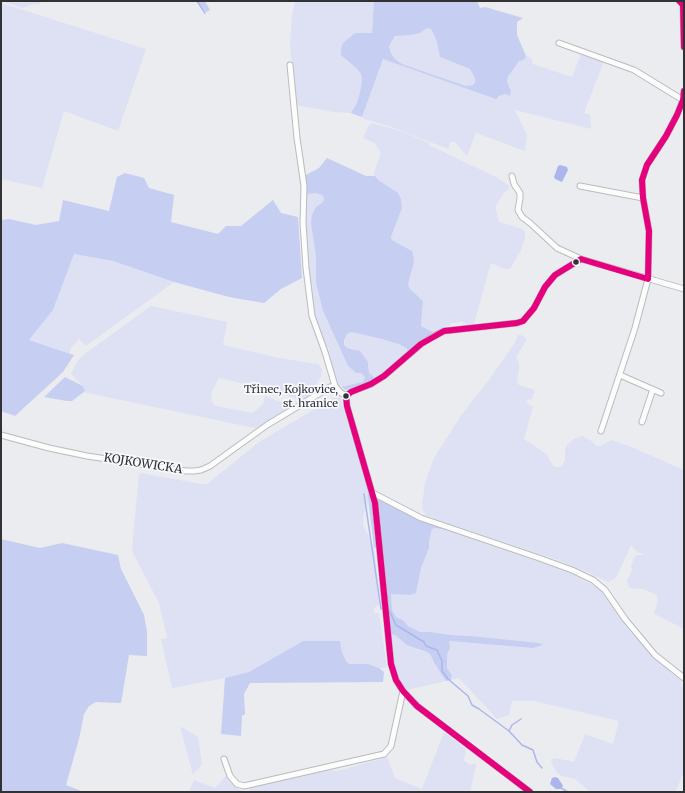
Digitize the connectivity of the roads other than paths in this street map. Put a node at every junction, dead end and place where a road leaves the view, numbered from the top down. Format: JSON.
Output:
{"nodes":[{"id":1,"x":682,"y":4,"type":"edge"},
{"id":2,"x":559,"y":43,"type":"dead end"},
{"id":3,"x":684,"y":47,"type":"edge"},
{"id":4,"x":290,"y":65,"type":"dead end"},
{"id":5,"x":684,"y":90,"type":"edge"},
{"id":6,"x":683,"y":100,"type":"junction"},
{"id":7,"x":512,"y":176,"type":"dead end"},
{"id":8,"x":580,"y":186,"type":"dead end"},
{"id":9,"x":644,"y":198,"type":"junction"},
{"id":10,"x":581,"y":259,"type":"junction"},
{"id":11,"x":648,"y":279,"type":"junction"},
{"id":12,"x":684,"y":289,"type":"edge"},
{"id":13,"x":620,"y":375,"type":"junction"},
{"id":14,"x":335,"y":386,"type":"junction"},
{"id":15,"x":653,"y":389,"type":"junction"},
{"id":16,"x":661,"y":393,"type":"dead end"},
{"id":17,"x":346,"y":396,"type":"junction"},
{"id":18,"x":642,"y":422,"type":"dead end"},
{"id":19,"x":601,"y":431,"type":"dead end"},
{"id":20,"x":1,"y":435,"type":"edge"},
{"id":21,"x":373,"y":493,"type":"junction"},
{"id":22,"x":684,"y":678,"type":"edge"},
{"id":23,"x":403,"y":691,"type":"junction"},
{"id":24,"x":224,"y":759,"type":"dead end"},
{"id":25,"x":530,"y":792,"type":"edge"}],
"edges":[{"from":1,"to":3,"type":"street"},
{"from":2,"to":6,"type":"street"},
{"from":4,"to":14,"type":"street"},
{"from":5,"to":6,"type":"street"},
{"from":6,"to":9,"type":"street"},
{"from":7,"to":10,"type":"street"},
{"from":8,"to":9,"type":"street"},
{"from":9,"to":11,"type":"street"},
{"from":10,"to":11,"type":"street"},
{"from":10,"to":17,"type":"street"},
{"from":11,"to":12,"type":"street"},
{"from":11,"to":13,"type":"street"},
{"from":13,"to":15,"type":"street"},
{"from":13,"to":19,"type":"street"},
{"from":14,"to":17,"type":"street"},
{"from":14,"to":20,"type":"street","name":"KOJKOWICKA"},
{"from":15,"to":16,"type":"street"},
{"from":15,"to":18,"type":"street"},
{"from":17,"to":21,"type":"street"},
{"from":21,"to":22,"type":"street"},
{"from":21,"to":23,"type":"street"},
{"from":23,"to":24,"type":"street"},
{"from":23,"to":25,"type":"street"}]}
